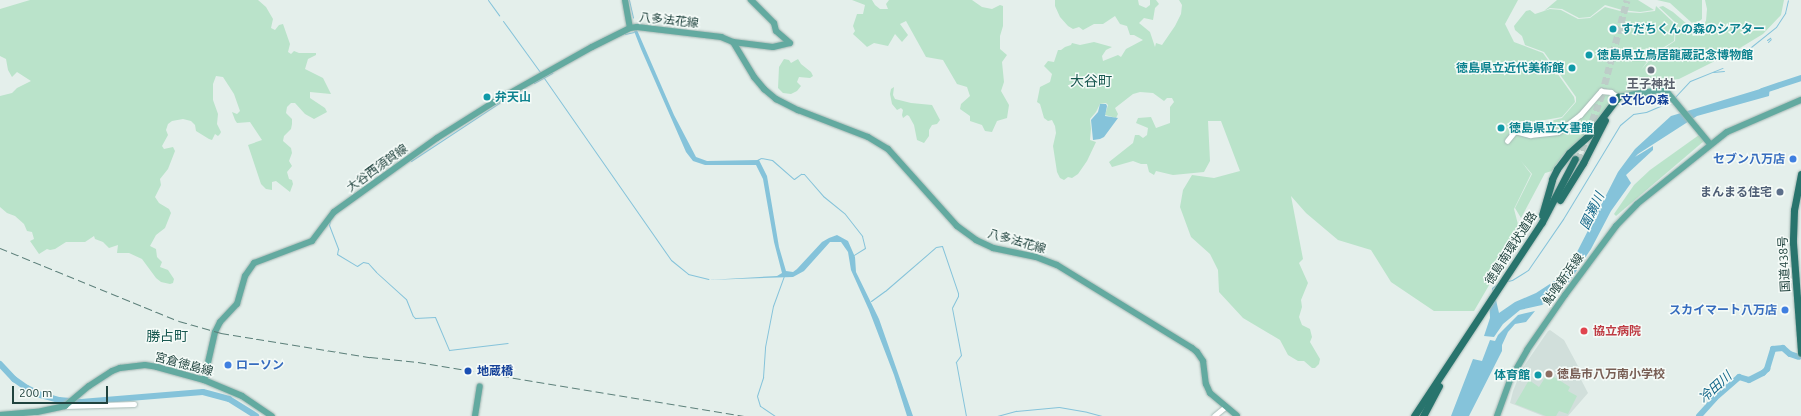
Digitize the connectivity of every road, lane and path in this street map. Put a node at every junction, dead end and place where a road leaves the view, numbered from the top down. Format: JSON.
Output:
{"nodes":[{"id":1,"x":625,"y":0,"type":"edge"},
{"id":2,"x":751,"y":0,"type":"edge"},
{"id":3,"x":630,"y":28,"type":"junction"},
{"id":4,"x":733,"y":42,"type":"junction"},
{"id":5,"x":1619,"y":97,"type":"junction"},
{"id":6,"x":1801,"y":100,"type":"edge"},
{"id":7,"x":1507,"y":141,"type":"dead end"},
{"id":8,"x":1709,"y":143,"type":"junction"},
{"id":9,"x":1801,"y":174,"type":"edge"},
{"id":10,"x":1536,"y":238,"type":"junction"},
{"id":11,"x":1522,"y":253,"type":"junction"},
{"id":12,"x":1511,"y":271,"type":"junction"},
{"id":13,"x":1461,"y":346,"type":"junction"},
{"id":14,"x":1801,"y":353,"type":"edge"},
{"id":15,"x":204,"y":380,"type":"junction"},
{"id":16,"x":480,"y":386,"type":"dead end"},
{"id":17,"x":134,"y":404,"type":"dead end"},
{"id":18,"x":66,"y":406,"type":"junction"},
{"id":19,"x":1225,"y":407,"type":"junction"},
{"id":20,"x":0,"y":415,"type":"edge"},
{"id":21,"x":272,"y":416,"type":"edge"},
{"id":22,"x":475,"y":416,"type":"edge"},
{"id":23,"x":1214,"y":416,"type":"edge"},
{"id":24,"x":1237,"y":416,"type":"edge"},
{"id":25,"x":1414,"y":416,"type":"edge"},
{"id":26,"x":1423,"y":416,"type":"edge"},
{"id":27,"x":1498,"y":416,"type":"edge"}],
"edges":[{"from":1,"to":3,"type":"main road","name":"八多法花線"},
{"from":2,"to":4,"type":"main road","name":"八多法花線"},
{"from":3,"to":4,"type":"main road","name":"八多法花線"},
{"from":3,"to":15,"type":"main road","name":"大谷西須賀線"},
{"from":4,"to":19,"type":"main road","name":"八多法花線"},
{"from":5,"to":7,"type":"street"},
{"from":5,"to":8,"type":"main road"},
{"from":5,"to":10,"type":"highway"},
{"from":5,"to":11,"type":"highway"},
{"from":6,"to":8,"type":"main road","name":"鮎喰新浜線"},
{"from":8,"to":27,"type":"main road","name":"鮎喰新浜線"},
{"from":9,"to":14,"type":"highway","name":"国道438号"},
{"from":10,"to":11,"type":"highway","name":"徳島南環状道路"},
{"from":10,"to":12,"type":"highway","name":"徳島南環状道路"},
{"from":11,"to":12,"type":"highway","name":"徳島南環状道路"},
{"from":12,"to":13,"type":"highway","name":"徳島南環状道路"},
{"from":13,"to":25,"type":"highway"},
{"from":13,"to":26,"type":"highway"},
{"from":15,"to":18,"type":"main road","name":"宮倉徳島線"},
{"from":15,"to":21,"type":"main road","name":"宮倉徳島線"},
{"from":16,"to":22,"type":"main road"},
{"from":17,"to":18,"type":"street"},
{"from":18,"to":20,"type":"main road","name":"宮倉徳島線"},
{"from":19,"to":23,"type":"street"},
{"from":19,"to":24,"type":"main road","name":"八多法花線"}]}
